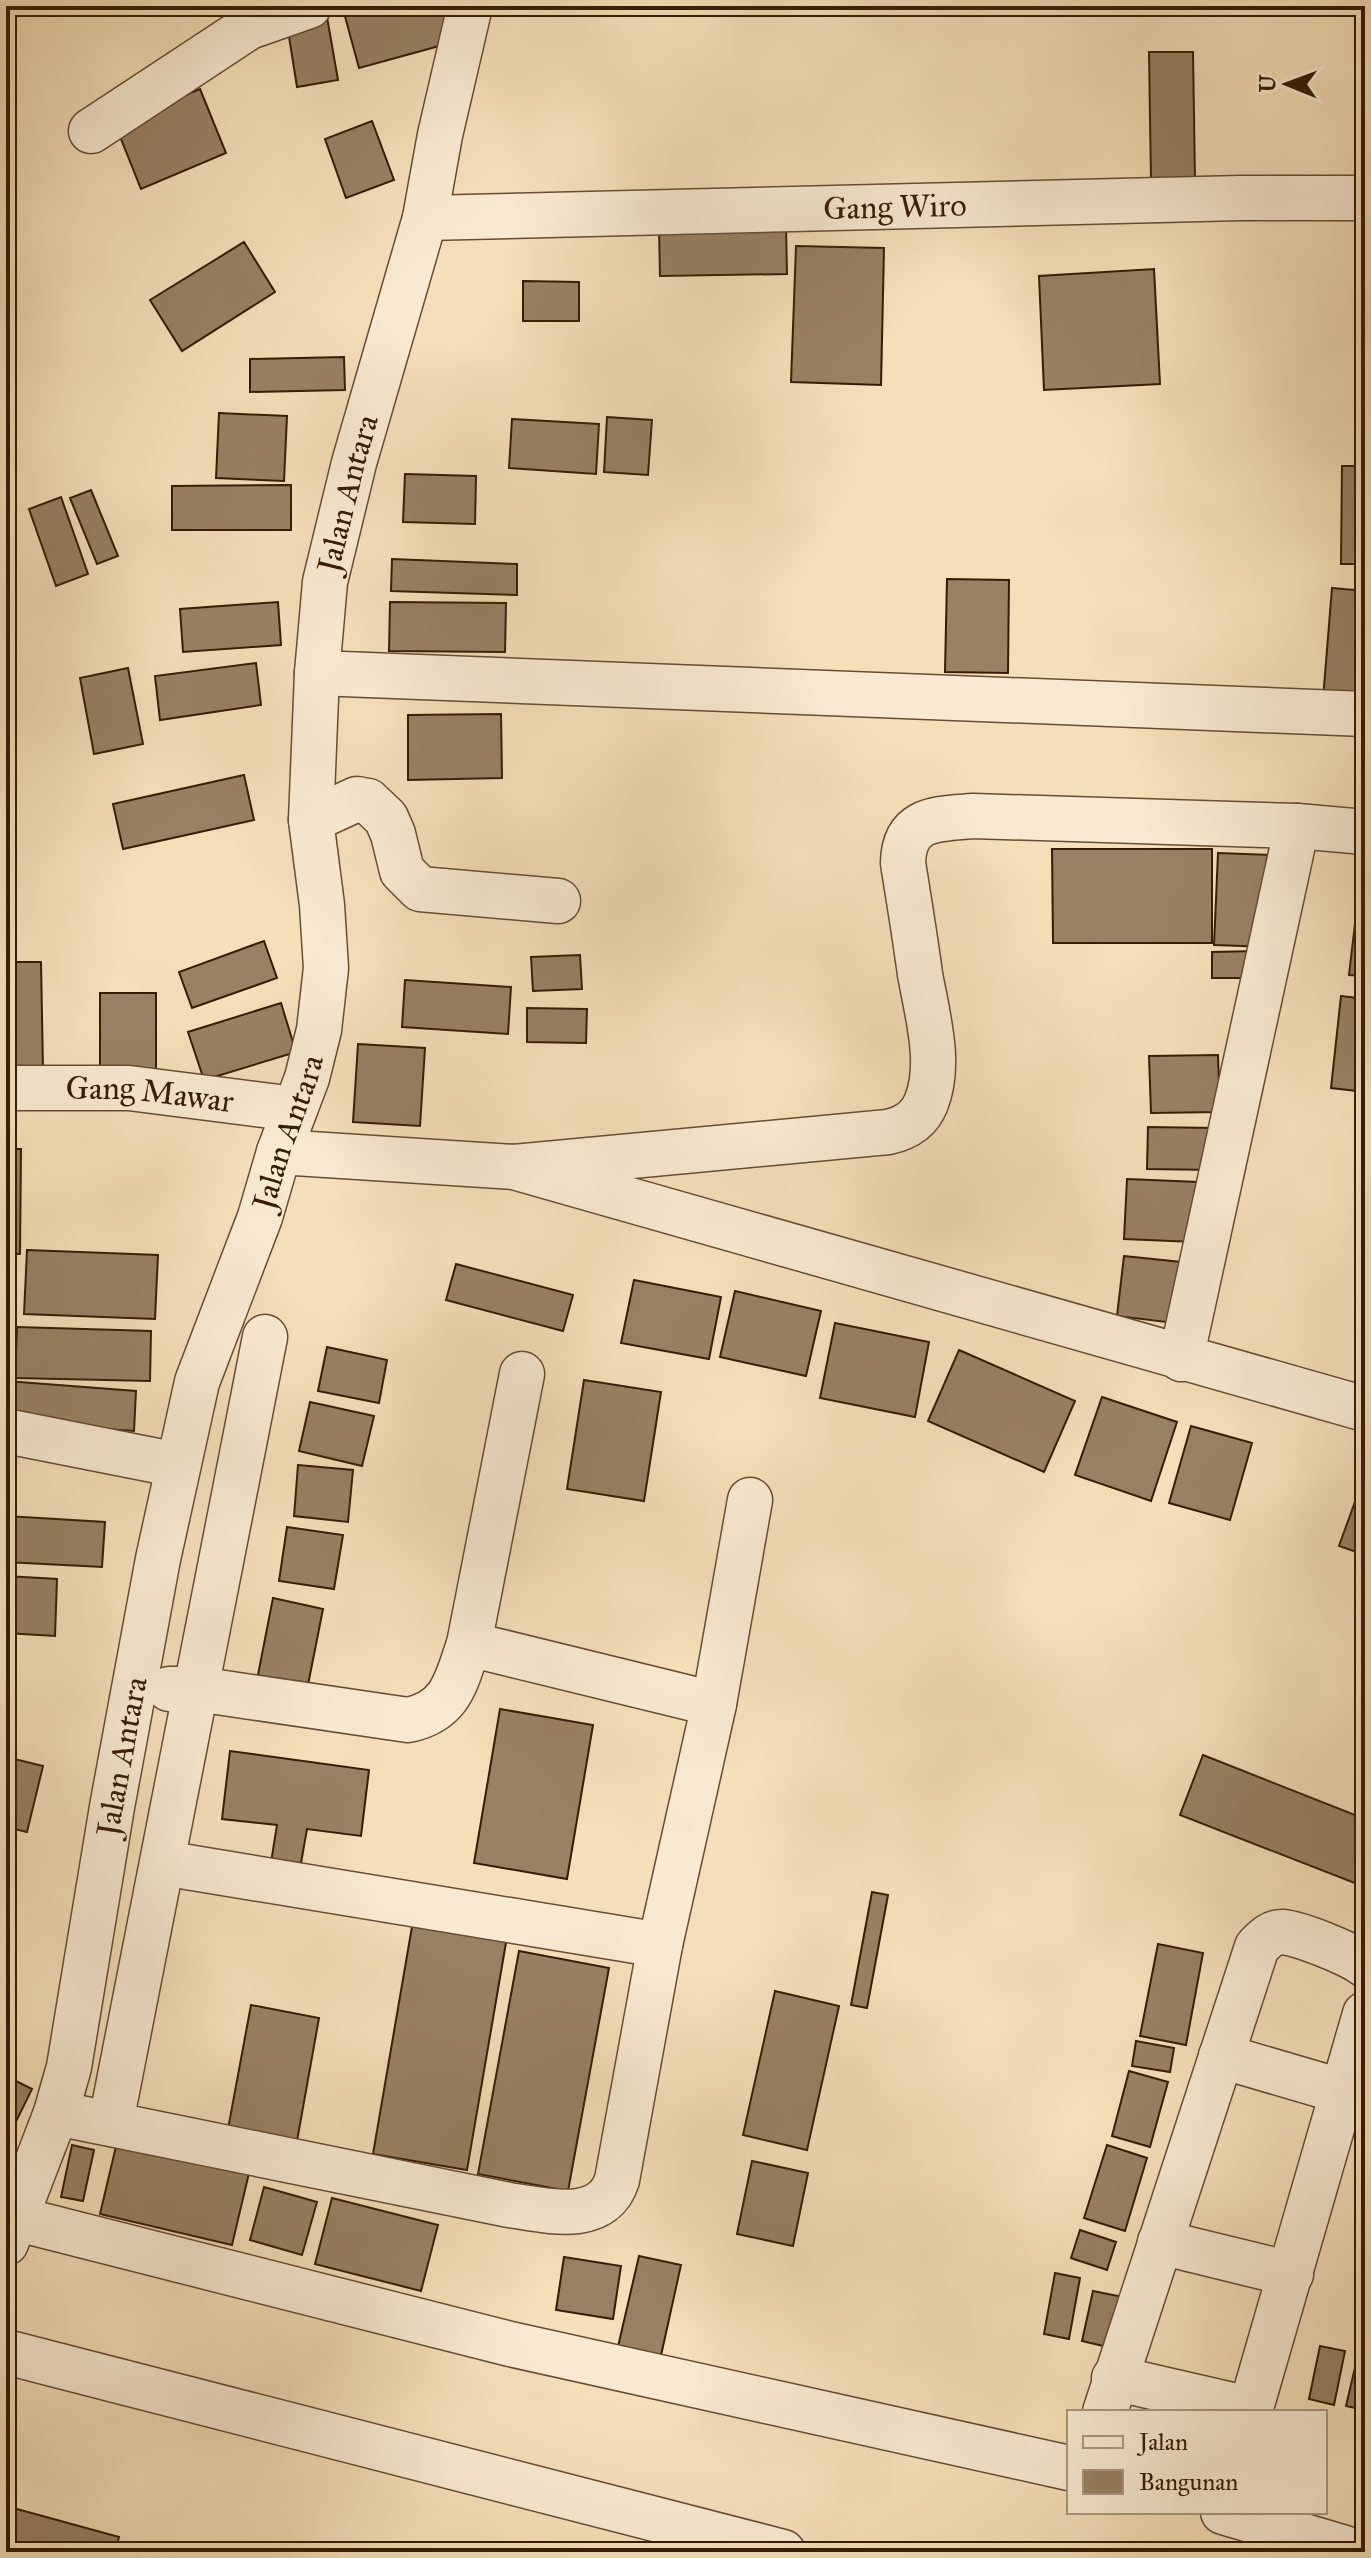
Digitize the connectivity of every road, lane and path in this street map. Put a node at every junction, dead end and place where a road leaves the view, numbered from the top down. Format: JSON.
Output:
{"nodes":[{"id":1,"x":309,"y":6,"type":"edge"},
{"id":2,"x":470,"y":6,"type":"edge"},
{"id":3,"x":91,"y":131,"type":"dead end"},
{"id":4,"x":1365,"y":198,"type":"edge"},
{"id":5,"x":425,"y":218,"type":"junction"},
{"id":6,"x":317,"y":673,"type":"junction"},
{"id":7,"x":1365,"y":714,"type":"edge"},
{"id":8,"x":311,"y":820,"type":"junction"},
{"id":9,"x":1297,"y":826,"type":"junction"},
{"id":10,"x":1365,"y":832,"type":"edge"},
{"id":11,"x":558,"y":901,"type":"dead end"},
{"id":12,"x":6,"y":1088,"type":"edge"},
{"id":13,"x":295,"y":1109,"type":"junction"},
{"id":14,"x":279,"y":1152,"type":"junction"},
{"id":15,"x":514,"y":1167,"type":"junction"},
{"id":16,"x":265,"y":1337,"type":"dead end"},
{"id":17,"x":1181,"y":1359,"type":"junction"},
{"id":18,"x":522,"y":1374,"type":"dead end"},
{"id":19,"x":1365,"y":1409,"type":"edge"},
{"id":20,"x":6,"y":1431,"type":"edge"},
{"id":21,"x":178,"y":1465,"type":"junction"},
{"id":22,"x":750,"y":1500,"type":"dead end"},
{"id":23,"x":469,"y":1644,"type":"junction"},
{"id":24,"x":197,"y":1689,"type":"junction"},
{"id":25,"x":135,"y":1691,"type":"junction"},
{"id":26,"x":714,"y":1704,"type":"junction"},
{"id":27,"x":163,"y":1863,"type":"junction"},
{"id":28,"x":660,"y":1945,"type":"junction"},
{"id":29,"x":1365,"y":1965,"type":"edge"},
{"id":30,"x":1365,"y":2014,"type":"edge"},
{"id":31,"x":1221,"y":2056,"type":"junction"},
{"id":32,"x":1344,"y":2092,"type":"junction"},
{"id":33,"x":56,"y":2113,"type":"junction"},
{"id":34,"x":111,"y":2122,"type":"junction"},
{"id":35,"x":10,"y":2226,"type":"edge"},
{"id":36,"x":1160,"y":2242,"type":"junction"},
{"id":37,"x":1291,"y":2274,"type":"junction"},
{"id":38,"x":6,"y":2352,"type":"edge"},
{"id":39,"x":1109,"y":2395,"type":"edge"},
{"id":40,"x":1067,"y":2468,"type":"edge"},
{"id":41,"x":1230,"y":2514,"type":"edge"},
{"id":42,"x":1345,"y":2548,"type":"dead end"},
{"id":43,"x":783,"y":2552,"type":"edge"}],
"edges":[{"from":1,"to":3,"type":"street"},
{"from":2,"to":5,"type":"street","name":"Jalan Antara"},
{"from":4,"to":5,"type":"street","name":"Gang Wiro"},
{"from":5,"to":6,"type":"street","name":"Jalan Antara"},
{"from":6,"to":7,"type":"street"},
{"from":6,"to":8,"type":"street","name":"Jalan Antara"},
{"from":8,"to":11,"type":"street"},
{"from":8,"to":13,"type":"street","name":"Jalan Antara"},
{"from":9,"to":10,"type":"street"},
{"from":9,"to":15,"type":"street"},
{"from":9,"to":17,"type":"street"},
{"from":12,"to":13,"type":"street","name":"Gang Mawar"},
{"from":13,"to":14,"type":"street","name":"Jalan Antara"},
{"from":14,"to":15,"type":"street"},
{"from":14,"to":21,"type":"street","name":"Jalan Antara"},
{"from":15,"to":17,"type":"street"},
{"from":16,"to":24,"type":"street"},
{"from":17,"to":19,"type":"street"},
{"from":18,"to":23,"type":"street"},
{"from":20,"to":21,"type":"street"},
{"from":21,"to":25,"type":"street","name":"Jalan Antara"},
{"from":22,"to":26,"type":"street"},
{"from":23,"to":24,"type":"street"},
{"from":23,"to":26,"type":"street"},
{"from":24,"to":25,"type":"street"},
{"from":24,"to":27,"type":"street"},
{"from":25,"to":33,"type":"street","name":"Jalan Antara"},
{"from":26,"to":28,"type":"street"},
{"from":27,"to":28,"type":"street"},
{"from":27,"to":34,"type":"street"},
{"from":28,"to":34,"type":"street"},
{"from":29,"to":31,"type":"street"},
{"from":30,"to":32,"type":"street"},
{"from":31,"to":32,"type":"street"},
{"from":31,"to":36,"type":"street"},
{"from":32,"to":37,"type":"street"},
{"from":33,"to":34,"type":"street"},
{"from":33,"to":35,"type":"street","name":"Jalan Antara"},
{"from":35,"to":40,"type":"street"},
{"from":36,"to":37,"type":"street"},
{"from":36,"to":39,"type":"street"},
{"from":37,"to":39,"type":"street"},
{"from":38,"to":43,"type":"street"},
{"from":41,"to":42,"type":"street"}]}
